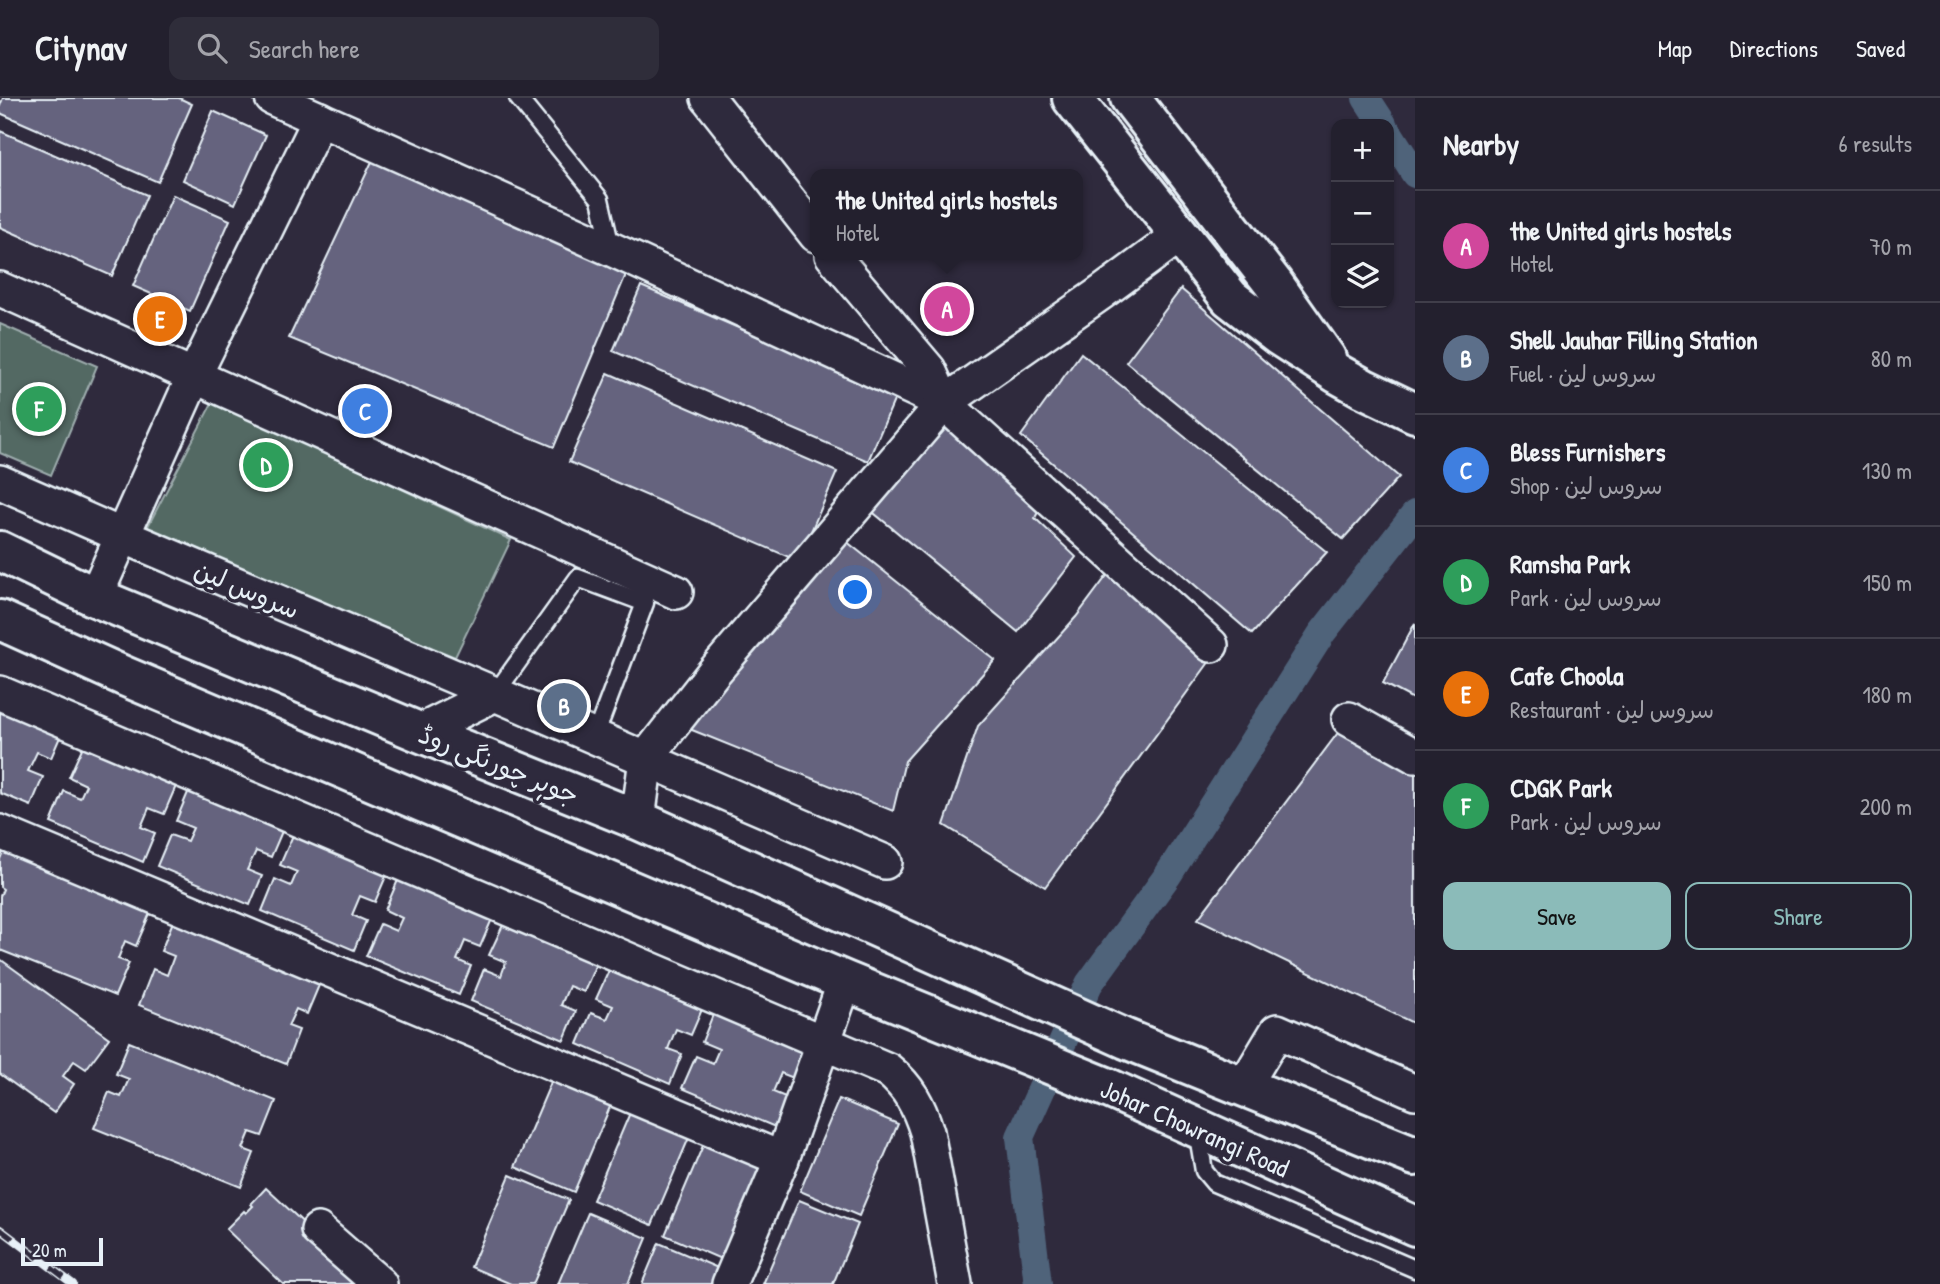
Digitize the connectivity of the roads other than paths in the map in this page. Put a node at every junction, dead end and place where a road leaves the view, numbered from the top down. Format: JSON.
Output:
{"nodes":[{"id":1,"x":272,"y":98,"type":"edge"},
{"id":2,"x":518,"y":98,"type":"edge"},
{"id":3,"x":708,"y":98,"type":"edge"},
{"id":4,"x":1072,"y":98,"type":"edge"},
{"id":5,"x":1130,"y":98,"type":"edge"},
{"id":6,"x":320,"y":119,"type":"junction"},
{"id":7,"x":810,"y":227,"type":"edge"},
{"id":8,"x":1181,"y":235,"type":"junction"},
{"id":9,"x":611,"y":248,"type":"junction"},
{"id":10,"x":836,"y":260,"type":"edge"},
{"id":11,"x":0,"y":289,"type":"edge"},
{"id":12,"x":194,"y":376,"type":"junction"},
{"id":13,"x":1350,"y":381,"type":"junction"},
{"id":14,"x":943,"y":402,"type":"junction"},
{"id":15,"x":1415,"y":413,"type":"edge"},
{"id":16,"x":0,"y":482,"type":"edge"},
{"id":17,"x":123,"y":536,"type":"junction"},
{"id":18,"x":0,"y":551,"type":"edge"},
{"id":19,"x":676,"y":592,"type":"dead end"},
{"id":20,"x":95,"y":597,"type":"junction"},
{"id":21,"x":0,"y":620,"type":"edge"},
{"id":22,"x":1211,"y":645,"type":"dead end"},
{"id":23,"x":0,"y":693,"type":"edge"},
{"id":24,"x":495,"y":694,"type":"junction"},
{"id":25,"x":1349,"y":719,"type":"dead end"},
{"id":26,"x":419,"y":732,"type":"junction"},
{"id":27,"x":595,"y":736,"type":"junction"},
{"id":28,"x":1415,"y":756,"type":"edge"},
{"id":29,"x":646,"y":758,"type":"junction"},
{"id":30,"x":638,"y":820,"type":"junction"},
{"id":31,"x":0,"y":832,"type":"edge"},
{"id":32,"x":886,"y":862,"type":"dead end"},
{"id":33,"x":997,"y":980,"type":"joint"},
{"id":34,"x":845,"y":981,"type":"junction"},
{"id":35,"x":824,"y":1044,"type":"junction"},
{"id":36,"x":1244,"y":1086,"type":"junction"},
{"id":37,"x":1415,"y":1091,"type":"edge"},
{"id":38,"x":1197,"y":1128,"type":"junction"},
{"id":39,"x":1415,"y":1156,"type":"edge"},
{"id":40,"x":782,"y":1158,"type":"junction"},
{"id":41,"x":1415,"y":1226,"type":"edge"},
{"id":42,"x":318,"y":1230,"type":"dead end"},
{"id":43,"x":1415,"y":1269,"type":"edge"},
{"id":44,"x":380,"y":1284,"type":"edge"},
{"id":45,"x":729,"y":1284,"type":"edge"},
{"id":46,"x":955,"y":1284,"type":"edge"}],
"edges":[{"from":1,"to":6,"type":"street"},
{"from":2,"to":9,"type":"lane"},
{"from":3,"to":7,"type":"street"},
{"from":4,"to":8,"type":"main road"},
{"from":5,"to":13,"type":"main road"},
{"from":6,"to":9,"type":"street"},
{"from":6,"to":12,"type":"street"},
{"from":8,"to":13,"type":"main road"},
{"from":8,"to":14,"type":"street"},
{"from":9,"to":14,"type":"street"},
{"from":10,"to":14,"type":"street"},
{"from":11,"to":12,"type":"street"},
{"from":12,"to":17,"type":"street"},
{"from":12,"to":19,"type":"street"},
{"from":13,"to":15,"type":"main road"},
{"from":14,"to":22,"type":"street"},
{"from":14,"to":29,"type":"street"},
{"from":16,"to":17,"type":"street","name":"سروس لین"},
{"from":17,"to":20,"type":"street"},
{"from":17,"to":24,"type":"street","name":"سروس لین"},
{"from":18,"to":20,"type":"main road","name":"جوہر چورنگی روڈ"},
{"from":20,"to":26,"type":"main road","name":"جوہر چورنگی روڈ"},
{"from":21,"to":34,"type":"main road"},
{"from":23,"to":35,"type":"street"},
{"from":24,"to":26,"type":"street"},
{"from":24,"to":27,"type":"street","name":"سروس لین"},
{"from":24,"to":27,"type":"lane"},
{"from":25,"to":28,"type":"street"},
{"from":26,"to":30,"type":"main road","name":"جوہر چورنگی روڈ"},
{"from":27,"to":29,"type":"street","name":"سروس لین"},
{"from":29,"to":30,"type":"street"},
{"from":29,"to":32,"type":"street","name":"سروس لین"},
{"from":30,"to":33,"type":"main road","name":"جوہر چورنگی روڈ"},
{"from":31,"to":40,"type":"street"},
{"from":33,"to":36,"type":"main road","name":"Johar Chowrangi Road"},
{"from":34,"to":35,"type":"street"},
{"from":34,"to":38,"type":"main road","name":"Johar Chowrangi Road"},
{"from":35,"to":40,"type":"street"},
{"from":35,"to":46,"type":"street"},
{"from":36,"to":37,"type":"street"},
{"from":36,"to":39,"type":"main road","name":"Johar Chowrangi Road"},
{"from":38,"to":41,"type":"main road","name":"Johar Chowrangi Road"},
{"from":38,"to":43,"type":"lane"},
{"from":40,"to":45,"type":"street"},
{"from":42,"to":44,"type":"street"}]}
